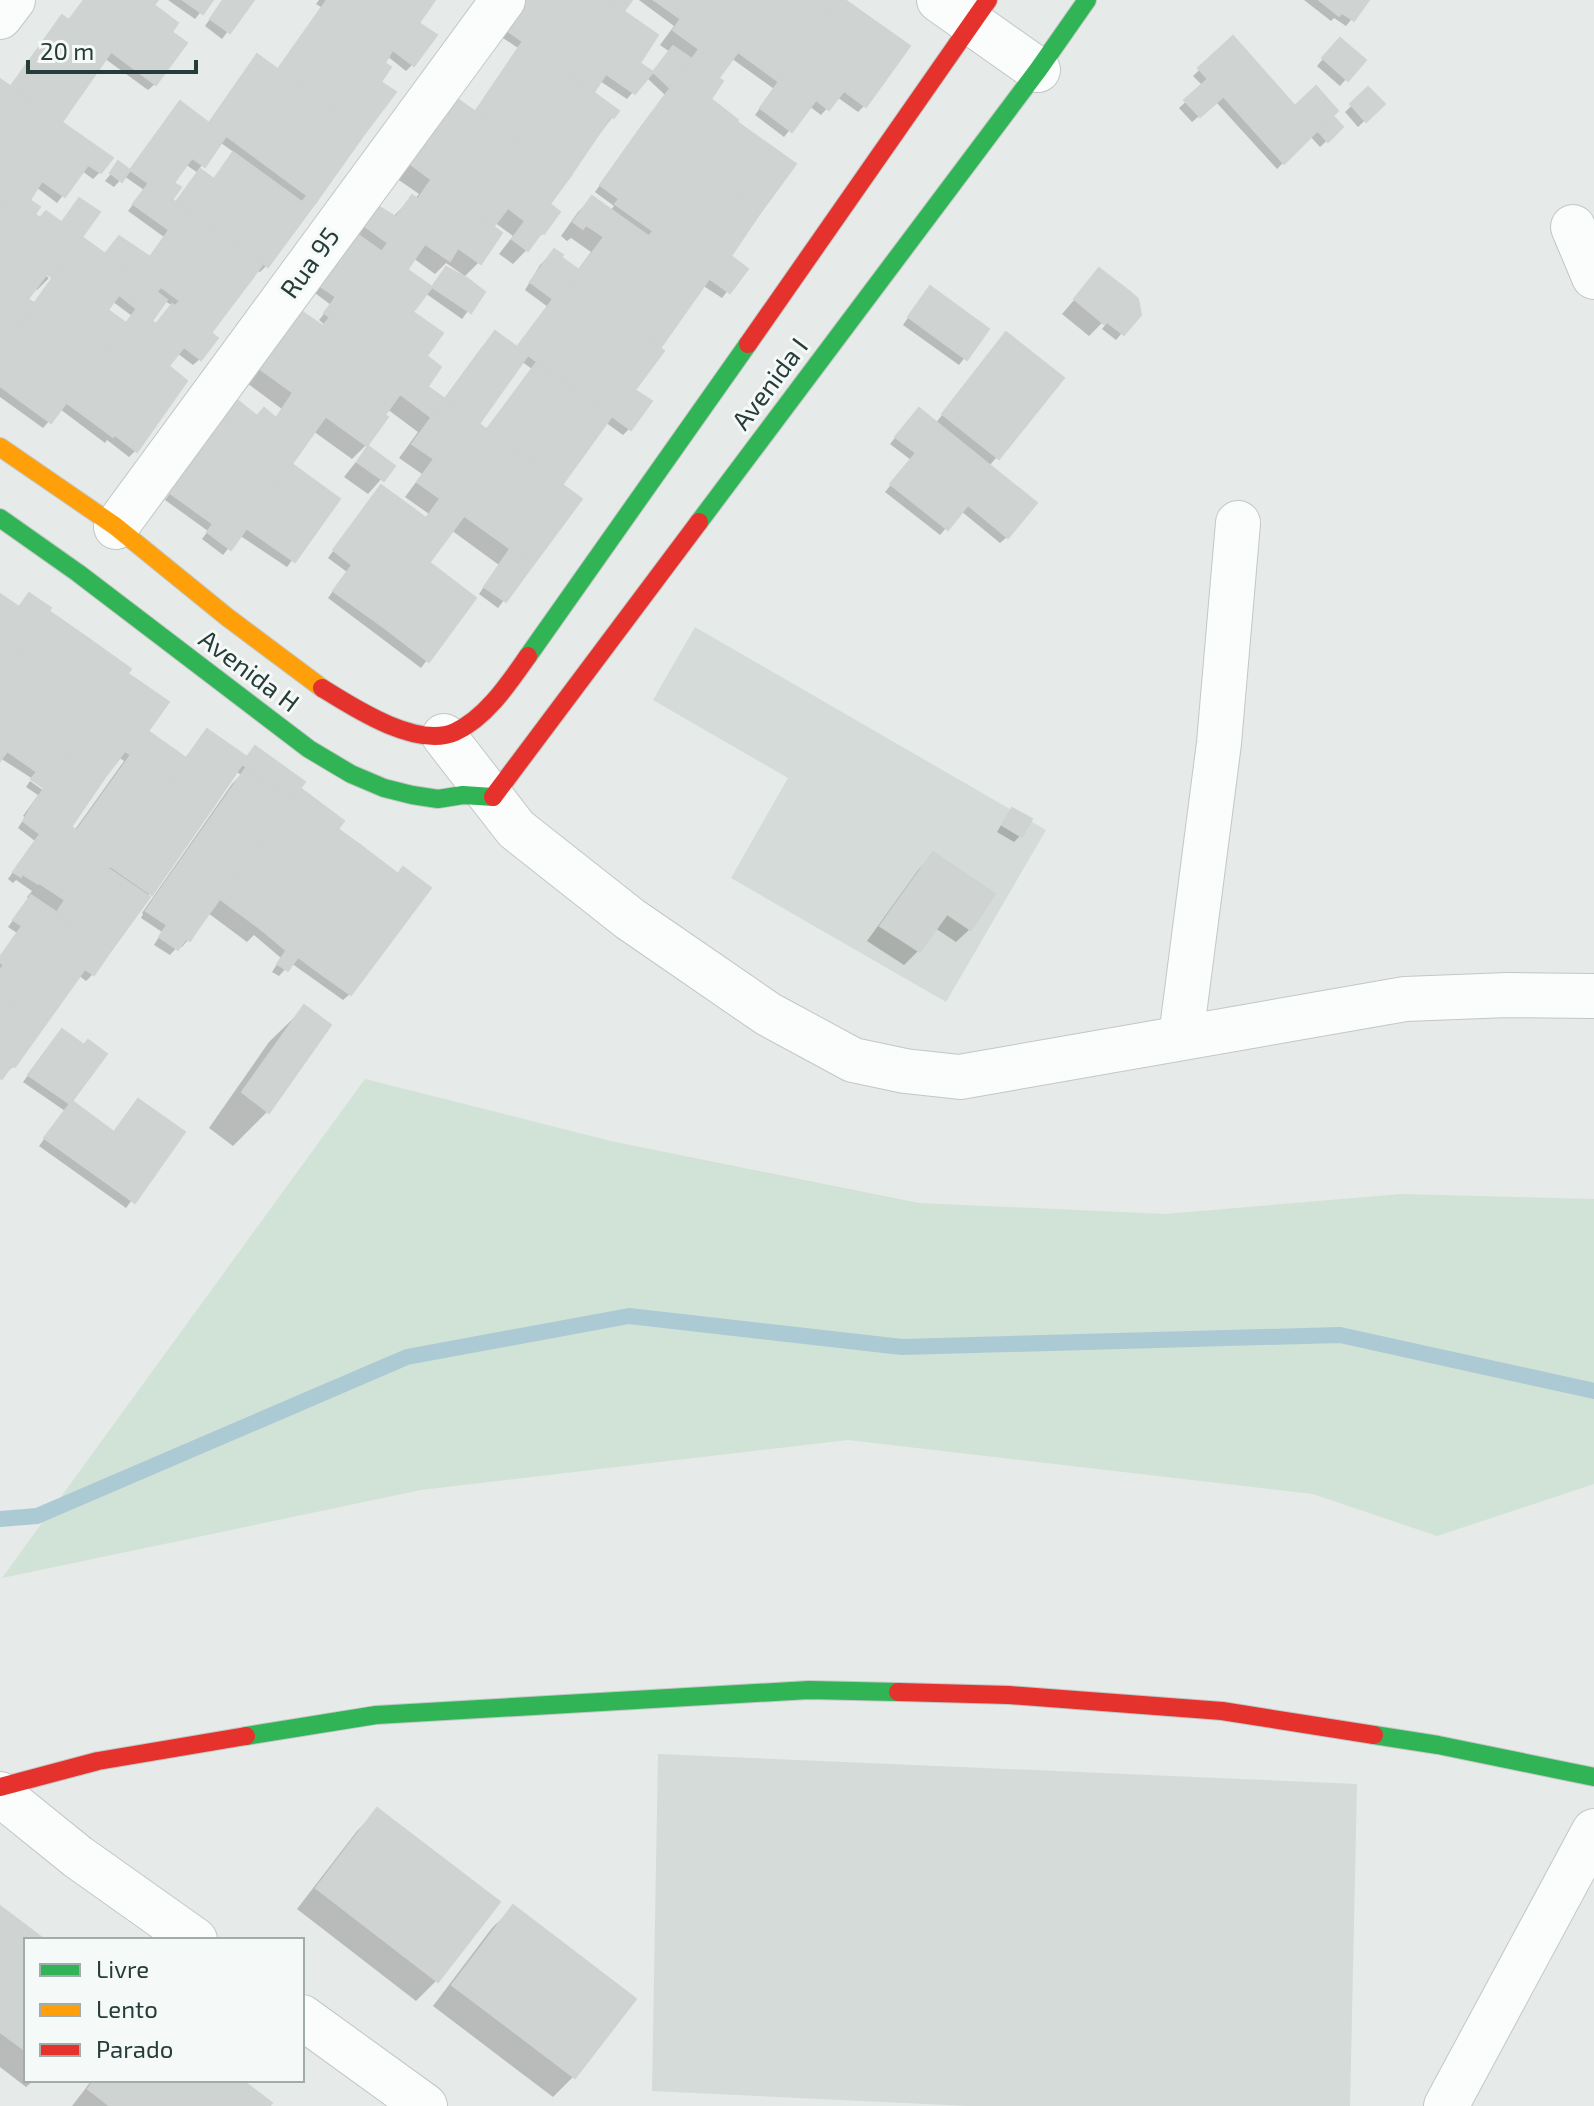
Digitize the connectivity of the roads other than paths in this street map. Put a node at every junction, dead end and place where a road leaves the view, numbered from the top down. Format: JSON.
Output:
{"nodes":[{"id":1,"x":13,"y":0,"type":"edge"},
{"id":2,"x":503,"y":0,"type":"edge"},
{"id":3,"x":1087,"y":0,"type":"edge"},
{"id":4,"x":966,"y":8,"type":"edge"},
{"id":5,"x":0,"y":17,"type":"edge"},
{"id":6,"x":1038,"y":70,"type":"junction"},
{"id":7,"x":1573,"y":227,"type":"dead end"},
{"id":8,"x":1594,"y":277,"type":"edge"},
{"id":9,"x":0,"y":447,"type":"edge"},
{"id":10,"x":0,"y":518,"type":"edge"},
{"id":11,"x":1238,"y":523,"type":"dead end"},
{"id":12,"x":116,"y":527,"type":"junction"},
{"id":13,"x":457,"y":729,"type":"junction"},
{"id":14,"x":493,"y":797,"type":"junction"},
{"id":15,"x":1594,"y":996,"type":"edge"},
{"id":16,"x":1181,"y":1037,"type":"junction"},
{"id":17,"x":1594,"y":1777,"type":"edge"},
{"id":18,"x":0,"y":1787,"type":"edge"},
{"id":19,"x":0,"y":1794,"type":"edge"},
{"id":20,"x":1594,"y":1831,"type":"edge"},
{"id":21,"x":192,"y":1938,"type":"edge"},
{"id":22,"x":304,"y":2018,"type":"edge"},
{"id":23,"x":425,"y":2106,"type":"edge"},
{"id":24,"x":1446,"y":2106,"type":"edge"}],
"edges":[{"from":1,"to":5,"type":"street"},
{"from":2,"to":12,"type":"street","name":"Rua 95"},
{"from":3,"to":6,"type":"street","name":"Avenida I"},
{"from":4,"to":6,"type":"street"},
{"from":4,"to":13,"type":"street","name":"Avenida I"},
{"from":6,"to":14,"type":"street","name":"Avenida I"},
{"from":7,"to":8,"type":"street"},
{"from":9,"to":12,"type":"street","name":"Avenida H"},
{"from":10,"to":14,"type":"street","name":"Avenida H"},
{"from":11,"to":16,"type":"street"},
{"from":12,"to":13,"type":"street","name":"Avenida H"},
{"from":13,"to":14,"type":"street"},
{"from":14,"to":16,"type":"street"},
{"from":15,"to":16,"type":"street"},
{"from":17,"to":18,"type":"street"},
{"from":19,"to":21,"type":"street"},
{"from":20,"to":24,"type":"street"},
{"from":22,"to":23,"type":"street"}]}
